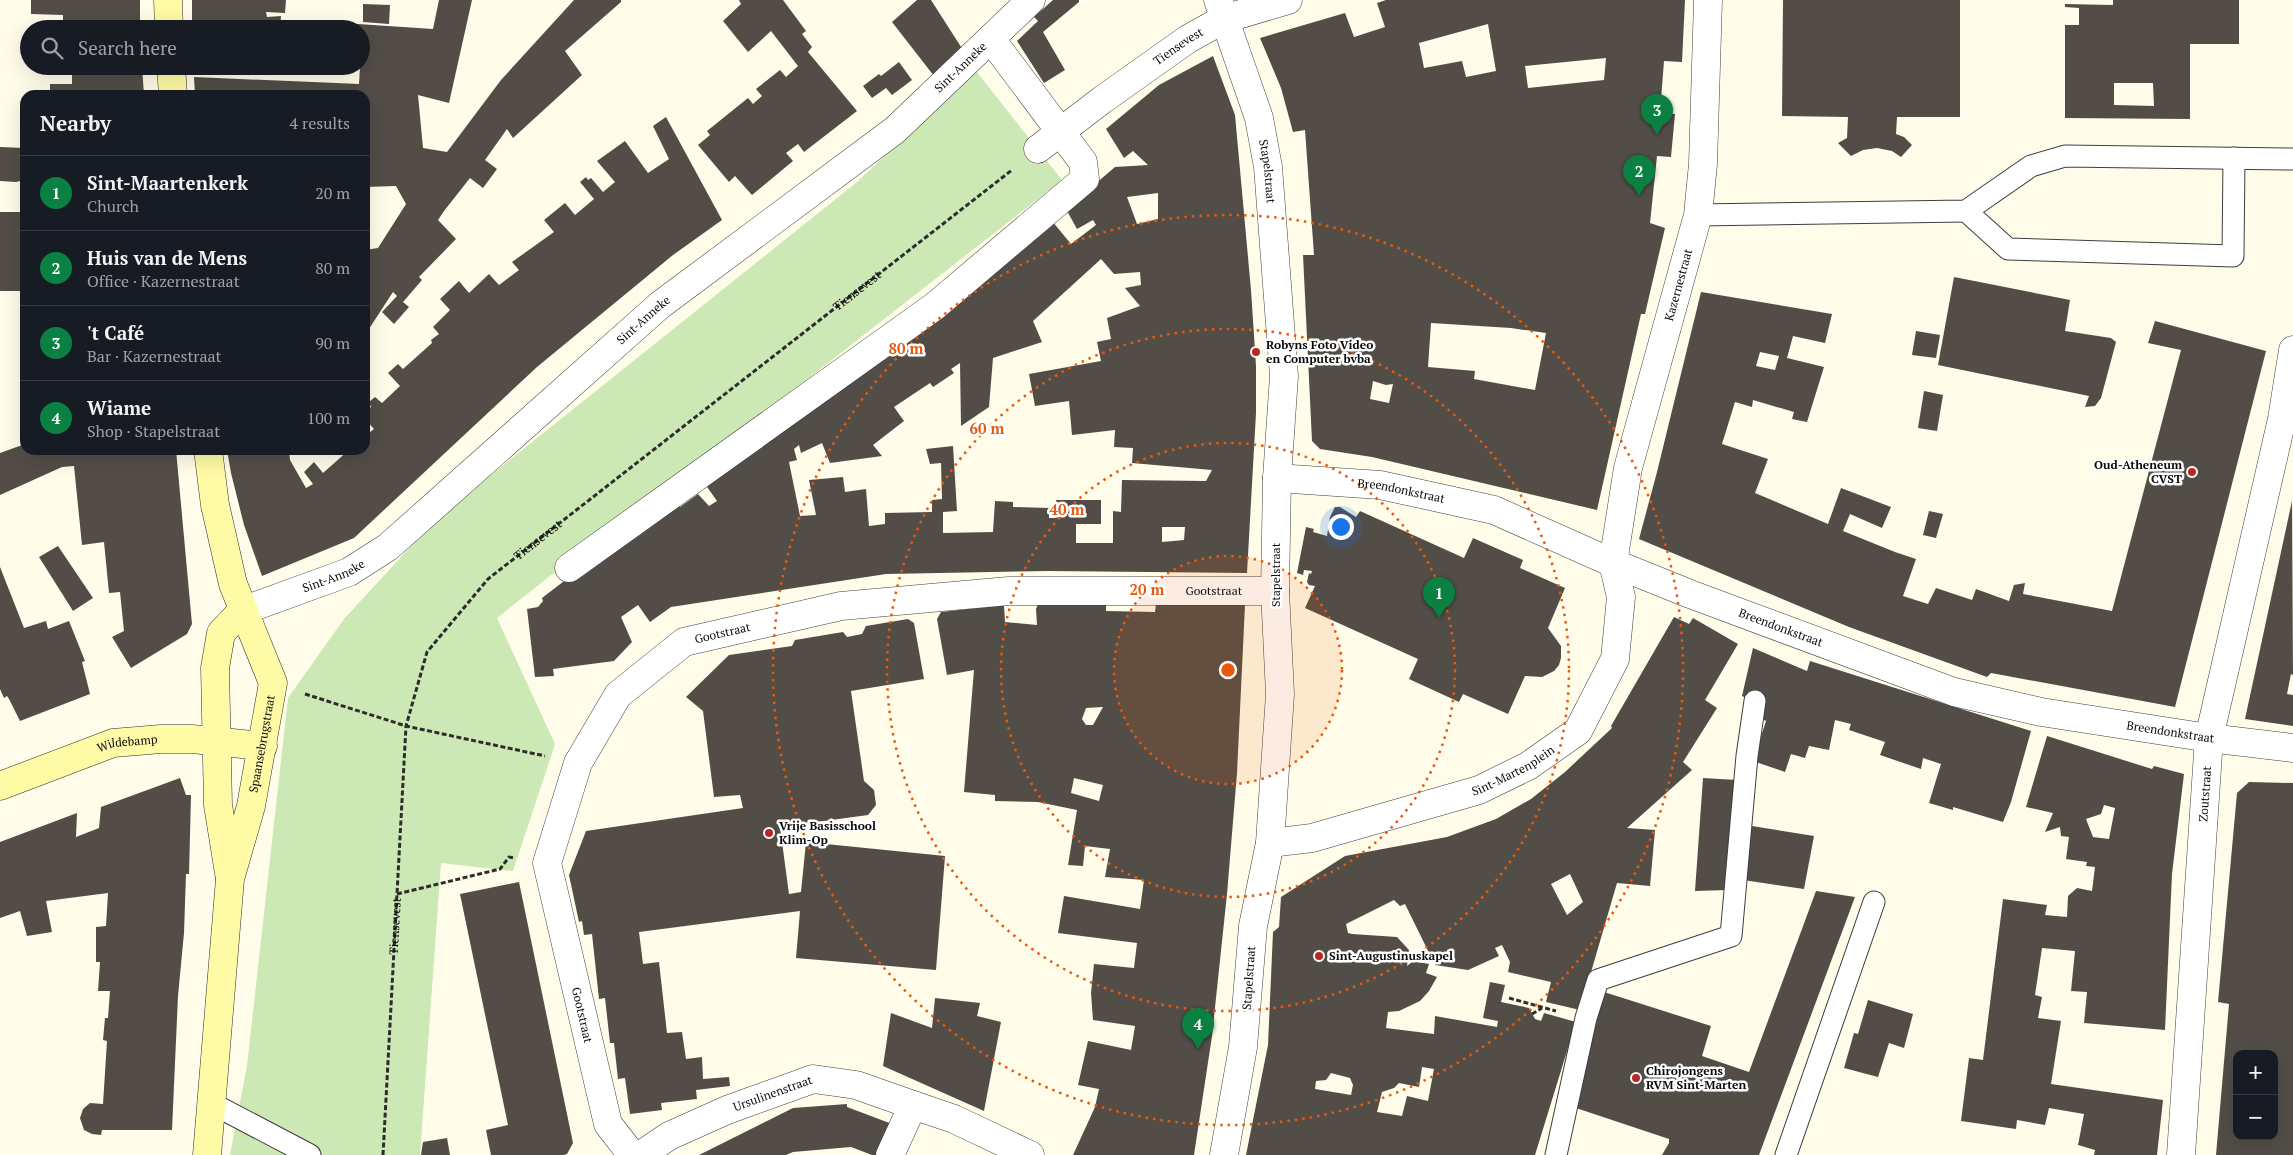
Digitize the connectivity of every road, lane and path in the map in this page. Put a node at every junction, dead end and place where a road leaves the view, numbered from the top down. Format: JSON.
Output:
{"nodes":[{"id":1,"x":168,"y":0,"type":"edge"},
{"id":2,"x":1031,"y":0,"type":"edge"},
{"id":3,"x":1288,"y":0,"type":"edge"},
{"id":4,"x":1708,"y":0,"type":"edge"},
{"id":5,"x":1221,"y":9,"type":"edge"},
{"id":6,"x":169,"y":20,"type":"edge"},
{"id":7,"x":991,"y":39,"type":"junction"},
{"id":8,"x":172,"y":75,"type":"edge"},
{"id":9,"x":173,"y":90,"type":"edge"},
{"id":10,"x":1061,"y":132,"type":"junction"},
{"id":11,"x":1038,"y":149,"type":"joint"},
{"id":12,"x":2234,"y":158,"type":"junction"},
{"id":13,"x":2293,"y":159,"type":"edge"},
{"id":14,"x":1966,"y":211,"type":"junction"},
{"id":15,"x":1698,"y":215,"type":"junction"},
{"id":16,"x":2293,"y":350,"type":"edge"},
{"id":17,"x":209,"y":455,"type":"edge"},
{"id":18,"x":1277,"y":478,"type":"junction"},
{"id":19,"x":1613,"y":563,"type":"junction"},
{"id":20,"x":569,"y":568,"type":"dead end"},
{"id":21,"x":1275,"y":591,"type":"junction"},
{"id":22,"x":242,"y":611,"type":"junction"},
{"id":23,"x":273,"y":684,"type":"junction"},
{"id":24,"x":1755,"y":701,"type":"dead end"},
{"id":25,"x":406,"y":726,"type":"junction"},
{"id":26,"x":2209,"y":738,"type":"junction"},
{"id":27,"x":215,"y":742,"type":"junction"},
{"id":28,"x":263,"y":746,"type":"junction"},
{"id":29,"x":2293,"y":748,"type":"edge"},
{"id":30,"x":578,"y":763,"type":"junction"},
{"id":31,"x":0,"y":786,"type":"edge"},
{"id":32,"x":1270,"y":843,"type":"junction"},
{"id":33,"x":546,"y":863,"type":"junction"},
{"id":34,"x":230,"y":879,"type":"junction"},
{"id":35,"x":397,"y":894,"type":"junction"},
{"id":36,"x":1874,"y":902,"type":"dead end"},
{"id":37,"x":1509,"y":998,"type":"dead end"},
{"id":38,"x":1543,"y":1008,"type":"junction"},
{"id":39,"x":1532,"y":1014,"type":"dead end"},
{"id":40,"x":1586,"y":1018,"type":"junction"},
{"id":41,"x":210,"y":1103,"type":"junction"},
{"id":42,"x":913,"y":1105,"type":"junction"},
{"id":43,"x":207,"y":1155,"type":"edge"},
{"id":44,"x":310,"y":1155,"type":"edge"},
{"id":45,"x":383,"y":1155,"type":"edge"},
{"id":46,"x":632,"y":1155,"type":"edge"},
{"id":47,"x":641,"y":1155,"type":"edge"},
{"id":48,"x":890,"y":1155,"type":"edge"},
{"id":49,"x":1030,"y":1155,"type":"edge"},
{"id":50,"x":1224,"y":1155,"type":"edge"},
{"id":51,"x":1556,"y":1155,"type":"edge"},
{"id":52,"x":1786,"y":1155,"type":"edge"},
{"id":53,"x":2182,"y":1155,"type":"edge"}],
"edges":[{"from":1,"to":6,"type":"street"},
{"from":2,"to":7,"type":"street","name":"Sint-Anneke"},
{"from":3,"to":5,"type":"street","name":"Tiensevest"},
{"from":4,"to":15,"type":"street","name":"Kazernestraat"},
{"from":5,"to":10,"type":"street","name":"Tiensevest"},
{"from":5,"to":18,"type":"street","name":"Stapelstraat"},
{"from":7,"to":10,"type":"street"},
{"from":7,"to":22,"type":"street","name":"Sint-Anneke"},
{"from":8,"to":9,"type":"street"},
{"from":10,"to":11,"type":"street","name":"Tiensevest"},
{"from":10,"to":20,"type":"street"},
{"from":11,"to":25,"type":"path","name":"Tiensevest"},
{"from":12,"to":13,"type":"lane"},
{"from":12,"to":14,"type":"lane"},
{"from":12,"to":14,"type":"lane"},
{"from":14,"to":15,"type":"lane"},
{"from":15,"to":19,"type":"street","name":"Kazernestraat"},
{"from":16,"to":26,"type":"street","name":"Zoutstraat"},
{"from":17,"to":22,"type":"street","name":"Spaansebrugstraat"},
{"from":18,"to":19,"type":"street","name":"Breendonkstraat"},
{"from":18,"to":21,"type":"street","name":"Stapelstraat"},
{"from":19,"to":26,"type":"street","name":"Breendonkstraat"},
{"from":19,"to":32,"type":"street","name":"Sint-Martenplein"},
{"from":21,"to":30,"type":"street","name":"Gootstraat"},
{"from":21,"to":32,"type":"street","name":"Stapelstraat"},
{"from":22,"to":23,"type":"street","name":"Spaansebrugstraat"},
{"from":22,"to":27,"type":"street","name":"Spaansebrugstraat"},
{"from":23,"to":25,"type":"path"},
{"from":23,"to":28,"type":"street","name":"Spaansebrugstraat"},
{"from":24,"to":40,"type":"lane"},
{"from":25,"to":30,"type":"path"},
{"from":25,"to":35,"type":"path","name":"Tiensevest"},
{"from":26,"to":29,"type":"street","name":"Breendonkstraat"},
{"from":26,"to":53,"type":"street","name":"Zoutstraat"},
{"from":27,"to":28,"type":"street","name":"Wildebamp"},
{"from":27,"to":31,"type":"street","name":"Wildebamp"},
{"from":27,"to":34,"type":"street","name":"Spaansebrugstraat"},
{"from":28,"to":34,"type":"street","name":"Spaansebrugstraat"},
{"from":30,"to":33,"type":"street","name":"Gootstraat"},
{"from":32,"to":50,"type":"street","name":"Stapelstraat"},
{"from":33,"to":35,"type":"path"},
{"from":33,"to":46,"type":"street","name":"Gootstraat"},
{"from":34,"to":41,"type":"street","name":"Spaansebrugstraat"},
{"from":35,"to":45,"type":"path","name":"Tiensevest"},
{"from":36,"to":52,"type":"lane"},
{"from":37,"to":38,"type":"path"},
{"from":38,"to":39,"type":"path"},
{"from":38,"to":40,"type":"path"},
{"from":40,"to":51,"type":"lane"},
{"from":41,"to":43,"type":"street","name":"Spaansebrugstraat"},
{"from":41,"to":44,"type":"lane"},
{"from":42,"to":47,"type":"street","name":"Ursulinenstraat"},
{"from":42,"to":48,"type":"street"},
{"from":42,"to":49,"type":"street","name":"Ursulinenstraat"}]}
